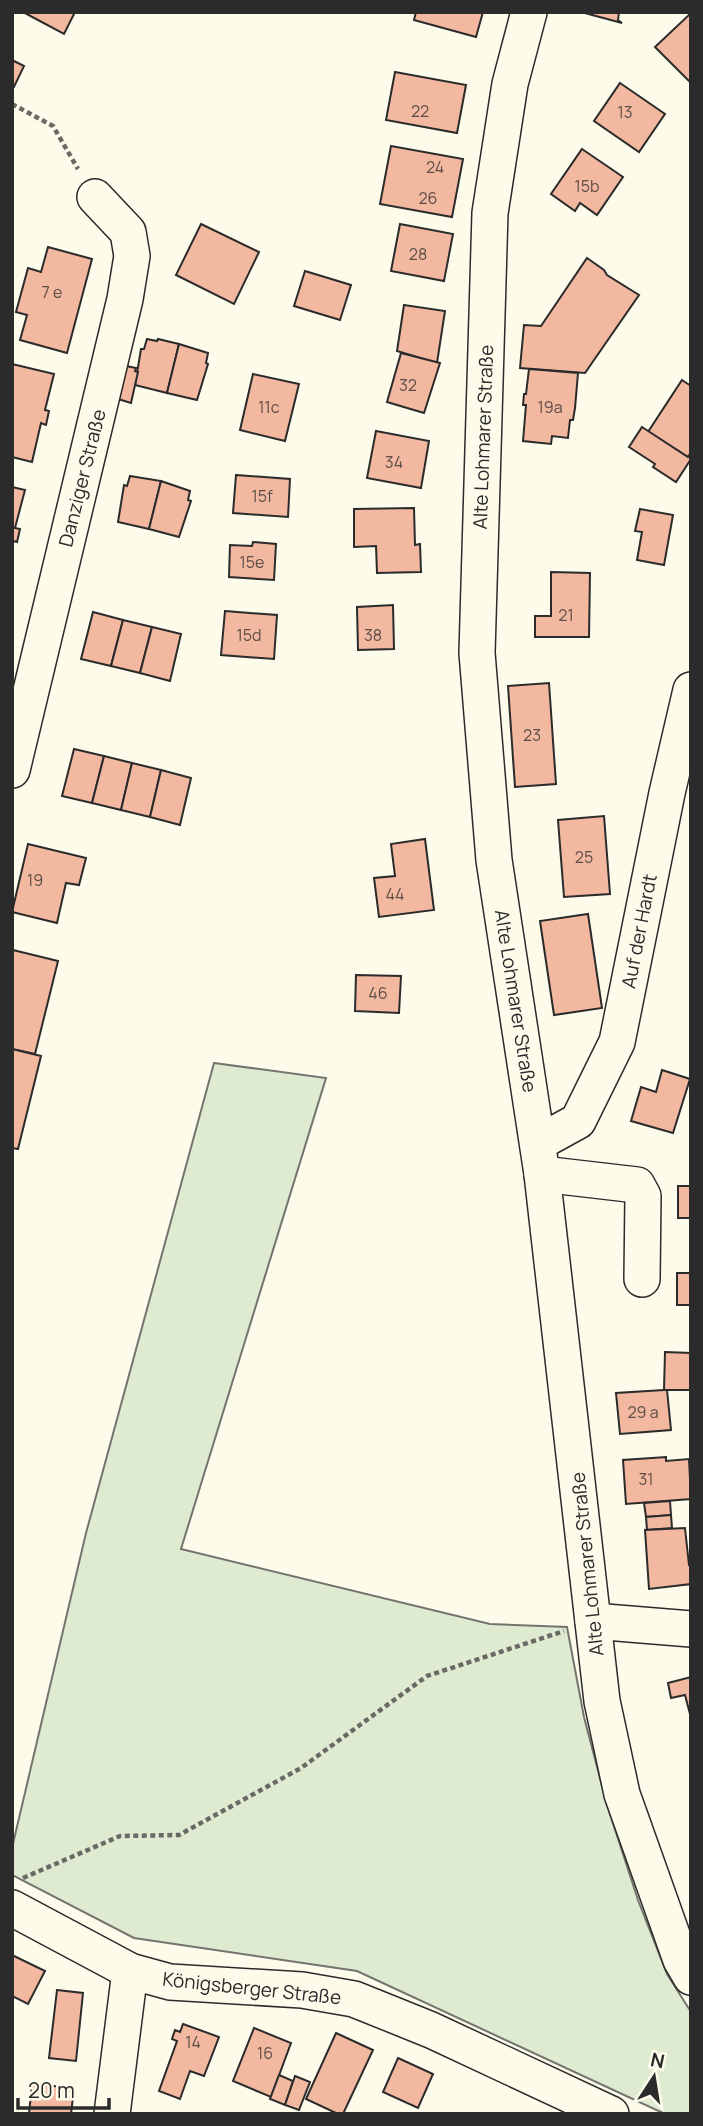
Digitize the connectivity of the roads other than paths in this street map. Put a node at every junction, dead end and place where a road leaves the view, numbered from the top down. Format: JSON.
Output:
{"nodes":[{"id":1,"x":528,"y":12,"type":"edge"},
{"id":2,"x":95,"y":197,"type":"road end"},
{"id":3,"x":691,"y":691,"type":"edge"},
{"id":4,"x":12,"y":770,"type":"edge"},
{"id":5,"x":540,"y":1158,"type":"junction"},
{"id":6,"x":642,"y":1279,"type":"dead end"},
{"id":7,"x":593,"y":1622,"type":"junction"},
{"id":8,"x":691,"y":1629,"type":"edge"},
{"id":9,"x":12,"y":1908,"type":"edge"},
{"id":10,"x":130,"y":1971,"type":"junction"},
{"id":11,"x":691,"y":1977,"type":"edge"},
{"id":12,"x":112,"y":2114,"type":"edge"},
{"id":13,"x":611,"y":2114,"type":"edge"}],
"edges":[{"from":1,"to":5,"type":"street","name":"Alte Lohmarer Straße"},
{"from":2,"to":4,"type":"street","name":"Danziger Straße"},
{"from":3,"to":5,"type":"street","name":"Auf der Hardt"},
{"from":5,"to":6,"type":"street"},
{"from":5,"to":7,"type":"street","name":"Alte Lohmarer Straße"},
{"from":7,"to":8,"type":"street"},
{"from":7,"to":11,"type":"street","name":"Alte Lohmarer Straße"},
{"from":9,"to":10,"type":"street","name":"Königsberger Straße"},
{"from":10,"to":12,"type":"street"},
{"from":10,"to":13,"type":"street","name":"Königsberger Straße"}]}
